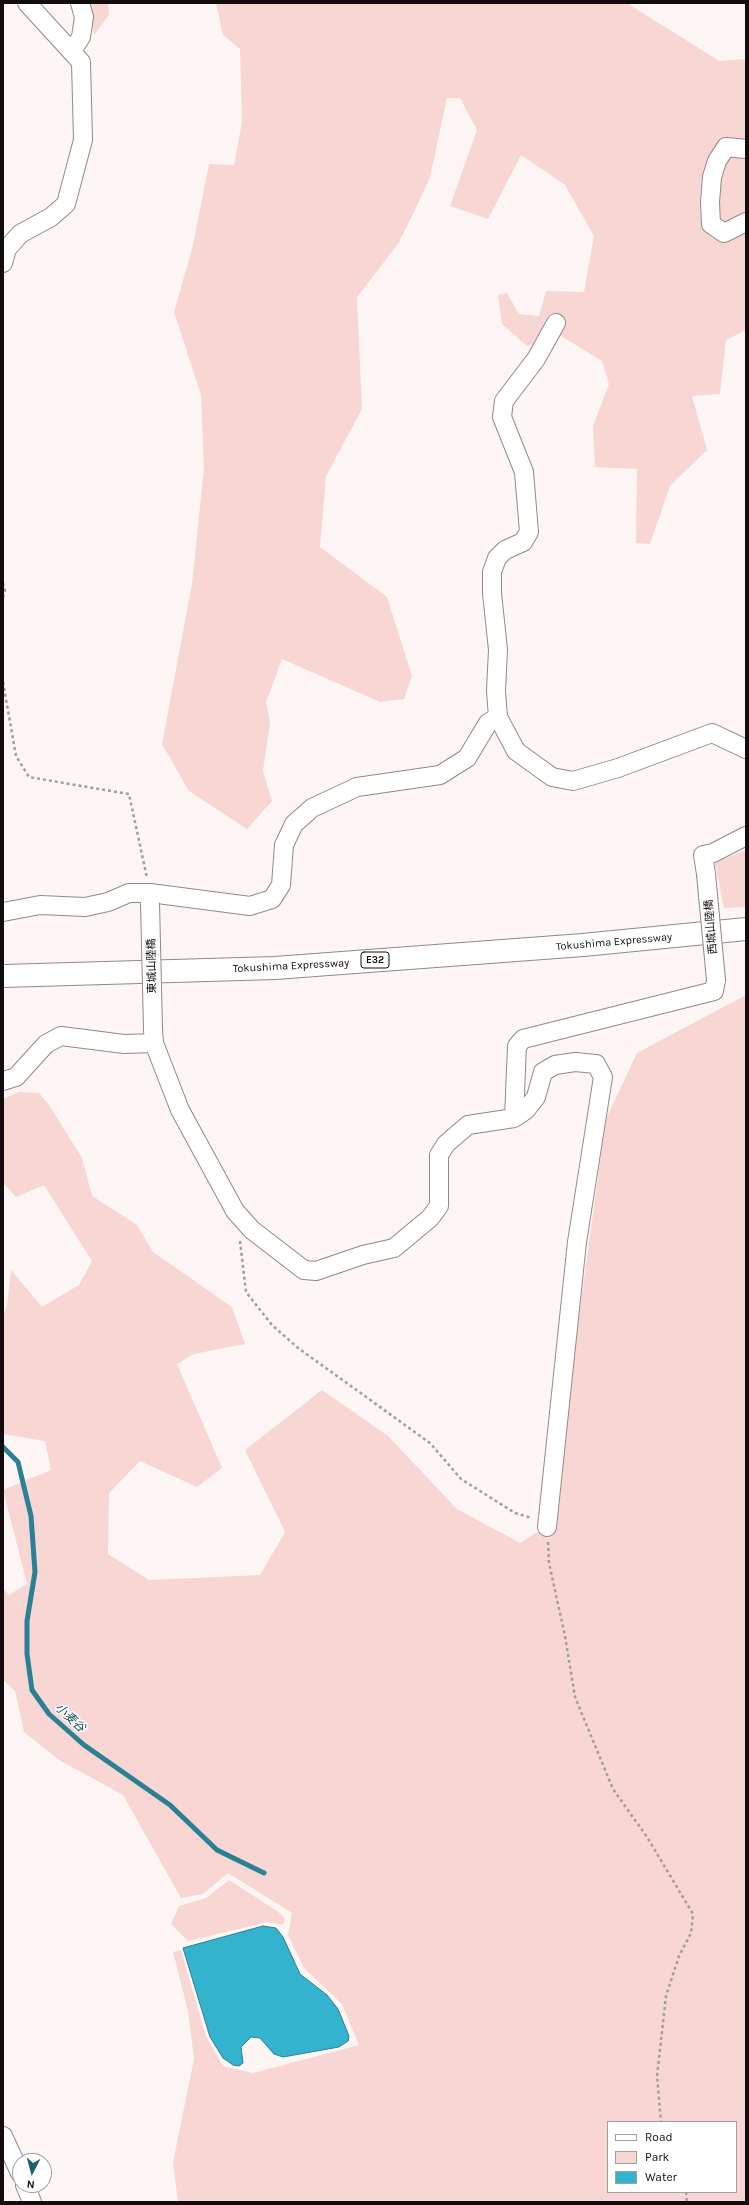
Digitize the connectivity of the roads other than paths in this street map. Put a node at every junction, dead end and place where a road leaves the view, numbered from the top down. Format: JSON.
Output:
{"nodes":[{"id":1,"x":27,"y":3,"type":"edge"},
{"id":2,"x":80,"y":3,"type":"edge"},
{"id":3,"x":69,"y":49,"type":"junction"},
{"id":4,"x":746,"y":149,"type":"edge"},
{"id":5,"x":746,"y":222,"type":"edge"},
{"id":6,"x":3,"y":263,"type":"edge"},
{"id":7,"x":556,"y":324,"type":"dead end"},
{"id":8,"x":498,"y":717,"type":"junction"},
{"id":9,"x":746,"y":749,"type":"edge"},
{"id":10,"x":746,"y":836,"type":"edge"},
{"id":11,"x":150,"y":898,"type":"junction"},
{"id":12,"x":3,"y":912,"type":"edge"},
{"id":13,"x":746,"y":929,"type":"edge"},
{"id":14,"x":3,"y":976,"type":"edge"},
{"id":15,"x":154,"y":1036,"type":"junction"},
{"id":16,"x":3,"y":1081,"type":"edge"},
{"id":17,"x":514,"y":1118,"type":"junction"},
{"id":18,"x":547,"y":1526,"type":"road end"},
{"id":19,"x":3,"y":2136,"type":"edge"},
{"id":20,"x":12,"y":2156,"type":"edge"}],
"edges":[{"from":1,"to":3,"type":"street"},
{"from":2,"to":3,"type":"street"},
{"from":3,"to":6,"type":"street"},
{"from":4,"to":5,"type":"street"},
{"from":7,"to":8,"type":"street"},
{"from":8,"to":9,"type":"street"},
{"from":8,"to":11,"type":"street"},
{"from":10,"to":17,"type":"street","name":"西城山陸橋","bridge":true},
{"from":11,"to":12,"type":"street"},
{"from":11,"to":15,"type":"street","name":"東城山陸橋","bridge":true},
{"from":13,"to":14,"type":"highway","name":"Tokushima Expressway","number":"E32"},
{"from":15,"to":16,"type":"street"},
{"from":15,"to":17,"type":"street","name":"東城山陸橋"},
{"from":17,"to":18,"type":"street"},
{"from":19,"to":20,"type":"street"}]}
